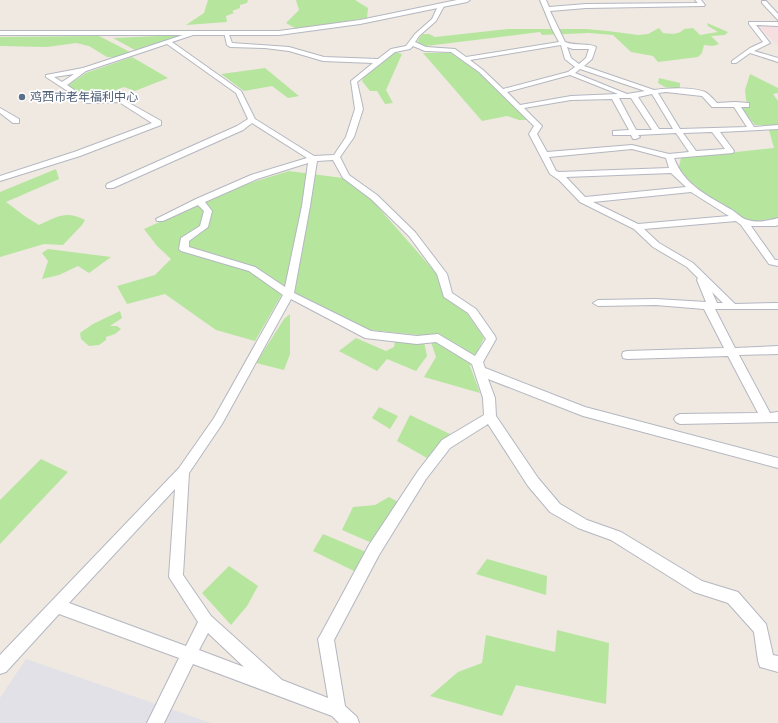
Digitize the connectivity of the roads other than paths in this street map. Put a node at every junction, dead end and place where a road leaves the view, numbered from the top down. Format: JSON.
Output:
{"nodes":[{"id":1,"x":467,"y":0,"type":"edge"},
{"id":2,"x":543,"y":0,"type":"edge"},
{"id":3,"x":577,"y":0,"type":"edge"},
{"id":4,"x":596,"y":0,"type":"edge"},
{"id":5,"x":698,"y":0,"type":"edge"},
{"id":6,"x":764,"y":2,"type":"dead end"},
{"id":7,"x":661,"y":3,"type":"edge"},
{"id":8,"x":441,"y":6,"type":"junction"},
{"id":9,"x":582,"y":6,"type":"junction"},
{"id":10,"x":600,"y":6,"type":"junction"},
{"id":11,"x":548,"y":9,"type":"junction"},
{"id":12,"x":778,"y":18,"type":"edge"},
{"id":13,"x":778,"y":24,"type":"edge"},
{"id":14,"x":197,"y":32,"type":"junction"},
{"id":15,"x":0,"y":33,"type":"edge"},
{"id":16,"x":226,"y":33,"type":"junction"},
{"id":17,"x":168,"y":42,"type":"junction"},
{"id":18,"x":411,"y":43,"type":"junction"},
{"id":19,"x":563,"y":43,"type":"junction"},
{"id":20,"x":749,"y":50,"type":"junction"},
{"id":21,"x":465,"y":59,"type":"junction"},
{"id":22,"x":778,"y":60,"type":"edge"},
{"id":23,"x":380,"y":61,"type":"junction"},
{"id":24,"x":734,"y":62,"type":"dead end"},
{"id":25,"x":579,"y":67,"type":"junction"},
{"id":26,"x":84,"y":70,"type":"junction"},
{"id":27,"x":570,"y":73,"type":"junction"},
{"id":28,"x":62,"y":86,"type":"junction"},
{"id":29,"x":502,"y":91,"type":"junction"},
{"id":30,"x":654,"y":92,"type":"junction"},
{"id":31,"x":631,"y":95,"type":"junction"},
{"id":32,"x":614,"y":96,"type":"junction"},
{"id":33,"x":735,"y":104,"type":"junction"},
{"id":34,"x":746,"y":105,"type":"dead end"},
{"id":35,"x":518,"y":108,"type":"junction"},
{"id":36,"x":0,"y":110,"type":"edge"},
{"id":37,"x":252,"y":120,"type":"junction"},
{"id":38,"x":16,"y":121,"type":"dead end"},
{"id":39,"x":778,"y":127,"type":"edge"},
{"id":40,"x":752,"y":128,"type":"junction"},
{"id":41,"x":714,"y":130,"type":"junction"},
{"id":42,"x":678,"y":131,"type":"junction"},
{"id":43,"x":634,"y":132,"type":"junction"},
{"id":44,"x":657,"y":132,"type":"junction"},
{"id":45,"x":616,"y":133,"type":"dead end"},
{"id":46,"x":643,"y":150,"type":"junction"},
{"id":47,"x":543,"y":154,"type":"junction"},
{"id":48,"x":694,"y":154,"type":"junction"},
{"id":49,"x":668,"y":156,"type":"junction"},
{"id":50,"x":336,"y":157,"type":"junction"},
{"id":51,"x":313,"y":159,"type":"junction"},
{"id":52,"x":674,"y":170,"type":"junction"},
{"id":53,"x":558,"y":175,"type":"junction"},
{"id":54,"x":0,"y":179,"type":"edge"},
{"id":55,"x":110,"y":186,"type":"dead end"},
{"id":56,"x":693,"y":189,"type":"junction"},
{"id":57,"x":583,"y":200,"type":"junction"},
{"id":58,"x":199,"y":201,"type":"junction"},
{"id":59,"x":160,"y":219,"type":"dead end"},
{"id":60,"x":740,"y":220,"type":"junction"},
{"id":61,"x":778,"y":221,"type":"edge"},
{"id":62,"x":637,"y":227,"type":"junction"},
{"id":63,"x":778,"y":263,"type":"edge"},
{"id":64,"x":700,"y":276,"type":"junction"},
{"id":65,"x":288,"y":294,"type":"junction"},
{"id":66,"x":598,"y":303,"type":"dead end"},
{"id":67,"x":710,"y":306,"type":"junction"},
{"id":68,"x":774,"y":306,"type":"edge"},
{"id":69,"x":733,"y":307,"type":"junction"},
{"id":70,"x":778,"y":316,"type":"edge"},
{"id":71,"x":778,"y":350,"type":"edge"},
{"id":72,"x":732,"y":352,"type":"junction"},
{"id":73,"x":627,"y":355,"type":"dead end"},
{"id":74,"x":479,"y":366,"type":"junction"},
{"id":75,"x":490,"y":417,"type":"junction"},
{"id":76,"x":772,"y":417,"type":"edge"},
{"id":77,"x":680,"y":419,"type":"dead end"},
{"id":78,"x":778,"y":463,"type":"edge"},
{"id":79,"x":183,"y":472,"type":"junction"},
{"id":80,"x":56,"y":606,"type":"junction"},
{"id":81,"x":206,"y":621,"type":"junction"},
{"id":82,"x":189,"y":656,"type":"junction"},
{"id":83,"x":778,"y":664,"type":"edge"},
{"id":84,"x":0,"y":666,"type":"edge"},
{"id":85,"x":277,"y":686,"type":"junction"},
{"id":86,"x":338,"y":710,"type":"junction"},
{"id":87,"x":155,"y":723,"type":"edge"},
{"id":88,"x":351,"y":723,"type":"edge"}],
"edges":[{"from":1,"to":8,"type":"street"},
{"from":2,"to":11,"type":"street"},
{"from":3,"to":9,"type":"street"},
{"from":4,"to":10,"type":"street"},
{"from":5,"to":7,"type":"street"},
{"from":6,"to":12,"type":"street"},
{"from":7,"to":10,"type":"street"},
{"from":8,"to":16,"type":"street"},
{"from":8,"to":18,"type":"street"},
{"from":9,"to":10,"type":"street"},
{"from":9,"to":11,"type":"street"},
{"from":11,"to":19,"type":"street"},
{"from":13,"to":20,"type":"street"},
{"from":14,"to":15,"type":"street"},
{"from":14,"to":16,"type":"street"},
{"from":14,"to":17,"type":"street"},
{"from":16,"to":23,"type":"street"},
{"from":17,"to":26,"type":"street"},
{"from":17,"to":37,"type":"street"},
{"from":18,"to":21,"type":"street"},
{"from":18,"to":23,"type":"street"},
{"from":19,"to":21,"type":"street"},
{"from":19,"to":25,"type":"street"},
{"from":19,"to":25,"type":"street"},
{"from":20,"to":22,"type":"street"},
{"from":20,"to":24,"type":"street"},
{"from":21,"to":29,"type":"street"},
{"from":23,"to":50,"type":"street"},
{"from":25,"to":27,"type":"street"},
{"from":25,"to":30,"type":"street"},
{"from":26,"to":28,"type":"street"},
{"from":26,"to":28,"type":"street"},
{"from":27,"to":29,"type":"street"},
{"from":27,"to":31,"type":"street"},
{"from":28,"to":54,"type":"street"},
{"from":29,"to":35,"type":"street"},
{"from":30,"to":31,"type":"street"},
{"from":30,"to":33,"type":"street"},
{"from":30,"to":42,"type":"street"},
{"from":31,"to":32,"type":"street"},
{"from":31,"to":44,"type":"street"},
{"from":32,"to":35,"type":"street"},
{"from":32,"to":43,"type":"street"},
{"from":33,"to":34,"type":"street"},
{"from":33,"to":40,"type":"street"},
{"from":35,"to":47,"type":"street"},
{"from":36,"to":38,"type":"street"},
{"from":37,"to":51,"type":"street"},
{"from":37,"to":55,"type":"street"},
{"from":39,"to":40,"type":"street"},
{"from":40,"to":41,"type":"street"},
{"from":41,"to":42,"type":"street"},
{"from":41,"to":48,"type":"street"},
{"from":42,"to":44,"type":"street"},
{"from":42,"to":48,"type":"street"},
{"from":43,"to":44,"type":"street"},
{"from":43,"to":45,"type":"street"},
{"from":43,"to":46,"type":"street"},
{"from":46,"to":47,"type":"street"},
{"from":46,"to":49,"type":"street"},
{"from":47,"to":53,"type":"street"},
{"from":48,"to":49,"type":"street"},
{"from":49,"to":52,"type":"street"},
{"from":50,"to":51,"type":"street"},
{"from":50,"to":74,"type":"street"},
{"from":51,"to":58,"type":"street"},
{"from":51,"to":65,"type":"street"},
{"from":52,"to":53,"type":"street"},
{"from":52,"to":56,"type":"street"},
{"from":53,"to":57,"type":"street"},
{"from":56,"to":57,"type":"street"},
{"from":56,"to":60,"type":"street"},
{"from":57,"to":62,"type":"street"},
{"from":58,"to":59,"type":"street"},
{"from":58,"to":65,"type":"street"},
{"from":60,"to":61,"type":"street"},
{"from":60,"to":62,"type":"street"},
{"from":60,"to":63,"type":"street"},
{"from":62,"to":64,"type":"street"},
{"from":64,"to":67,"type":"street"},
{"from":64,"to":69,"type":"street"},
{"from":65,"to":74,"type":"street"},
{"from":65,"to":79,"type":"street"},
{"from":66,"to":67,"type":"street"},
{"from":67,"to":69,"type":"street"},
{"from":67,"to":72,"type":"street"},
{"from":68,"to":69,"type":"street"},
{"from":68,"to":70,"type":"street"},
{"from":71,"to":72,"type":"street"},
{"from":72,"to":73,"type":"street"},
{"from":72,"to":76,"type":"street"},
{"from":74,"to":75,"type":"street"},
{"from":74,"to":78,"type":"street"},
{"from":75,"to":83,"type":"street"},
{"from":75,"to":86,"type":"street"},
{"from":76,"to":77,"type":"street"},
{"from":79,"to":80,"type":"street"},
{"from":79,"to":81,"type":"street"},
{"from":80,"to":82,"type":"street"},
{"from":80,"to":84,"type":"street"},
{"from":81,"to":82,"type":"street"},
{"from":81,"to":85,"type":"street"},
{"from":82,"to":85,"type":"street"},
{"from":82,"to":87,"type":"street"},
{"from":85,"to":86,"type":"street"},
{"from":86,"to":88,"type":"street"}]}
